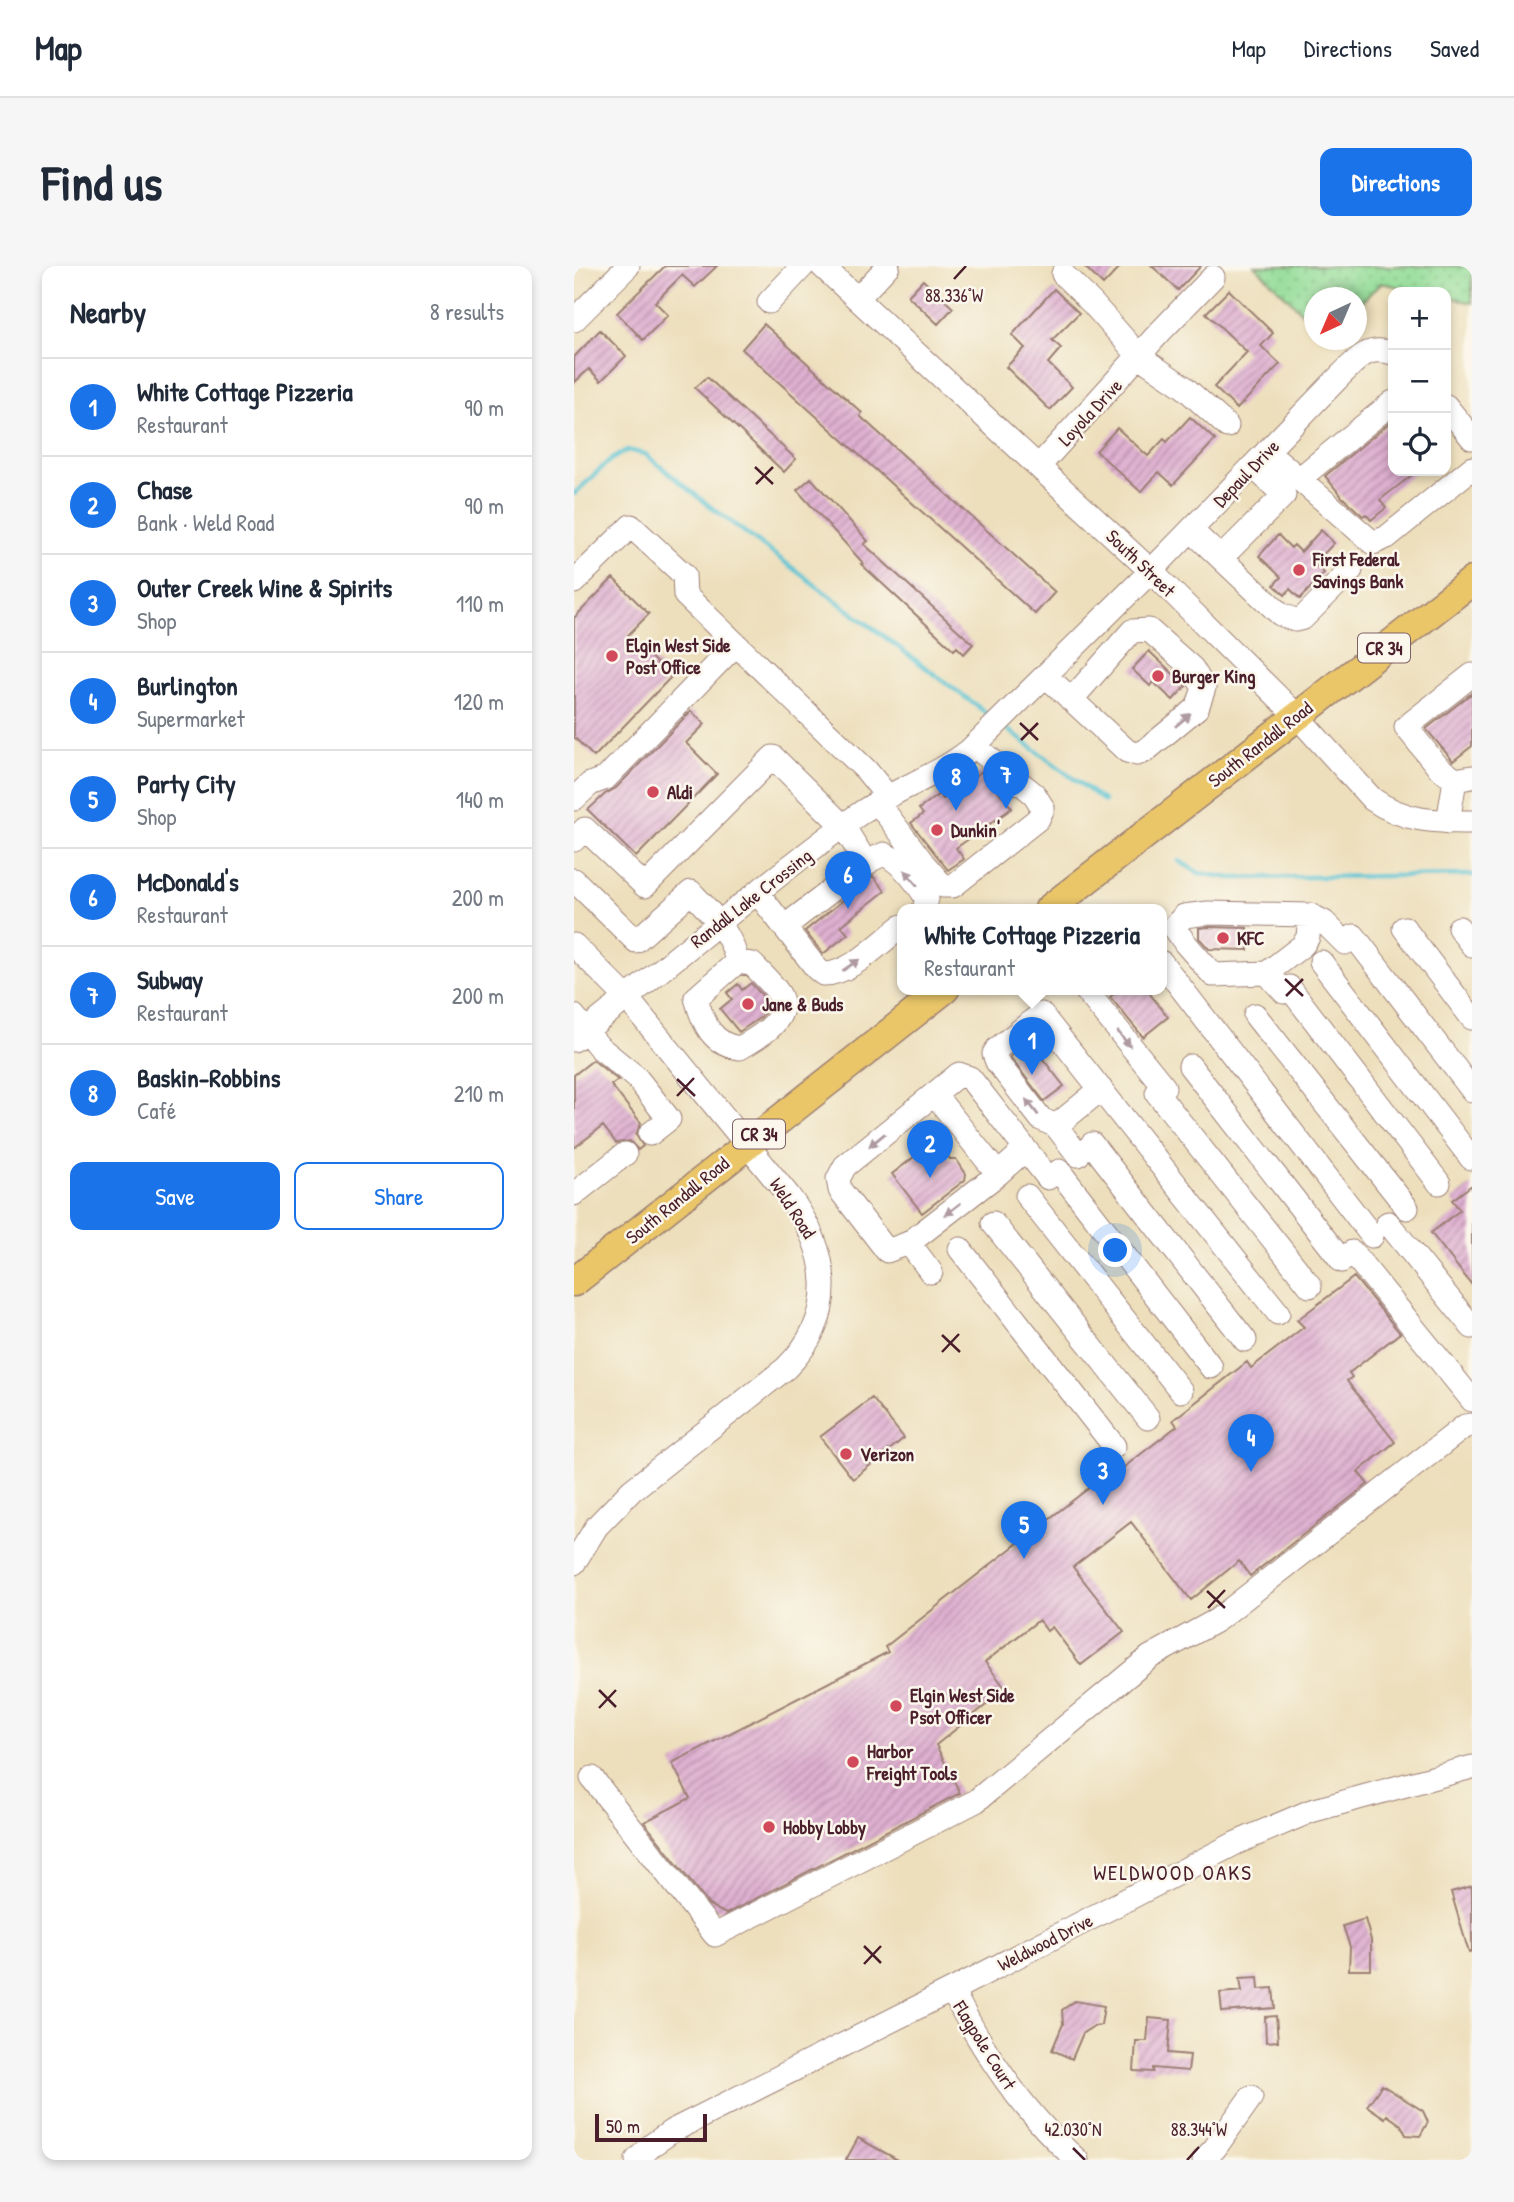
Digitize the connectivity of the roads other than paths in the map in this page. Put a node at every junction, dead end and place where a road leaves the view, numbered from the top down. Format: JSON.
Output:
{"nodes":[{"id":1,"x":628,"y":266,"type":"edge"},
{"id":2,"x":803,"y":266,"type":"edge"},
{"id":3,"x":822,"y":266,"type":"edge"},
{"id":4,"x":888,"y":266,"type":"edge"},
{"id":5,"x":1063,"y":274,"type":"dead end"},
{"id":6,"x":1213,"y":277,"type":"dead end"},
{"id":7,"x":858,"y":298,"type":"junction"},
{"id":8,"x":769,"y":302,"type":"dead end"},
{"id":9,"x":574,"y":320,"type":"edge"},
{"id":10,"x":1388,"y":352,"type":"edge"},
{"id":11,"x":1140,"y":357,"type":"junction"},
{"id":12,"x":1388,"y":406,"type":"edge"},
{"id":13,"x":1451,"y":412,"type":"edge"},
{"id":14,"x":1227,"y":426,"type":"dead end"},
{"id":15,"x":1472,"y":438,"type":"edge"},
{"id":16,"x":1260,"y":458,"type":"junction"},
{"id":17,"x":1040,"y":466,"type":"junction"},
{"id":18,"x":1472,"y":468,"type":"edge"},
{"id":19,"x":1299,"y":479,"type":"junction"},
{"id":20,"x":1191,"y":530,"type":"junction"},
{"id":21,"x":1221,"y":558,"type":"junction"},
{"id":22,"x":1351,"y":570,"type":"dead end"},
{"id":23,"x":1151,"y":571,"type":"junction"},
{"id":24,"x":1472,"y":581,"type":"edge"},
{"id":25,"x":574,"y":582,"type":"edge"},
{"id":26,"x":736,"y":644,"type":"junction"},
{"id":27,"x":1472,"y":675,"type":"edge"},
{"id":28,"x":1045,"y":676,"type":"junction"},
{"id":29,"x":1071,"y":700,"type":"junction"},
{"id":30,"x":1297,"y":716,"type":"junction"},
{"id":31,"x":974,"y":746,"type":"junction"},
{"id":32,"x":1464,"y":778,"type":"edge"},
{"id":33,"x":574,"y":799,"type":"edge"},
{"id":34,"x":883,"y":800,"type":"junction"},
{"id":35,"x":1448,"y":822,"type":"junction"},
{"id":36,"x":1472,"y":822,"type":"edge"},
{"id":37,"x":843,"y":826,"type":"junction"},
{"id":38,"x":574,"y":840,"type":"edge"},
{"id":39,"x":875,"y":859,"type":"junction"},
{"id":40,"x":574,"y":880,"type":"edge"},
{"id":41,"x":645,"y":886,"type":"junction"},
{"id":42,"x":757,"y":892,"type":"junction"},
{"id":43,"x":925,"y":904,"type":"edge"},
{"id":44,"x":1055,"y":904,"type":"edge"},
{"id":45,"x":670,"y":911,"type":"junction"},
{"id":46,"x":1310,"y":915,"type":"junction"},
{"id":47,"x":719,"y":922,"type":"junction"},
{"id":48,"x":784,"y":926,"type":"junction"},
{"id":49,"x":1404,"y":928,"type":"dead end"},
{"id":50,"x":897,"y":930,"type":"edge"},
{"id":51,"x":574,"y":945,"type":"edge"},
{"id":52,"x":737,"y":962,"type":"junction"},
{"id":53,"x":1321,"y":962,"type":"dead end"},
{"id":54,"x":1167,"y":970,"type":"edge"},
{"id":55,"x":1268,"y":973,"type":"junction"},
{"id":56,"x":937,"y":995,"type":"edge"},
{"id":57,"x":1089,"y":995,"type":"edge"},
{"id":58,"x":627,"y":998,"type":"junction"},
{"id":59,"x":1255,"y":1015,"type":"dead end"},
{"id":60,"x":1472,"y":1018,"type":"edge"},
{"id":61,"x":578,"y":1029,"type":"edge"},
{"id":62,"x":1190,"y":1066,"type":"dead end"},
{"id":63,"x":1101,"y":1089,"type":"junction"},
{"id":64,"x":1472,"y":1090,"type":"edge"},
{"id":65,"x":934,"y":1094,"type":"junction"},
{"id":66,"x":1056,"y":1126,"type":"junction"},
{"id":67,"x":650,"y":1135,"type":"dead end"},
{"id":68,"x":747,"y":1144,"type":"junction"},
{"id":69,"x":1023,"y":1147,"type":"junction"},
{"id":70,"x":625,"y":1154,"type":"dead end"},
{"id":71,"x":1471,"y":1158,"type":"edge"},
{"id":72,"x":998,"y":1174,"type":"junction"},
{"id":73,"x":1439,"y":1183,"type":"dead end"},
{"id":74,"x":574,"y":1194,"type":"edge"},
{"id":75,"x":1027,"y":1196,"type":"dead end"},
{"id":76,"x":1407,"y":1208,"type":"dead end"},
{"id":77,"x":993,"y":1223,"type":"dead end"},
{"id":78,"x":909,"y":1243,"type":"junction"},
{"id":79,"x":960,"y":1249,"type":"dead end"},
{"id":80,"x":931,"y":1272,"type":"dead end"},
{"id":81,"x":574,"y":1282,"type":"edge"},
{"id":82,"x":1310,"y":1286,"type":"dead end"},
{"id":83,"x":1278,"y":1313,"type":"dead end"},
{"id":84,"x":1472,"y":1327,"type":"edge"},
{"id":85,"x":1245,"y":1339,"type":"dead end"},
{"id":86,"x":1211,"y":1367,"type":"dead end"},
{"id":87,"x":1181,"y":1391,"type":"dead end"},
{"id":88,"x":1472,"y":1400,"type":"edge"},
{"id":89,"x":1148,"y":1418,"type":"dead end"},
{"id":90,"x":1472,"y":1425,"type":"edge"},
{"id":91,"x":1114,"y":1446,"type":"dead end"},
{"id":92,"x":574,"y":1563,"type":"edge"},
{"id":93,"x":1472,"y":1768,"type":"edge"},
{"id":94,"x":592,"y":1779,"type":"dead end"},
{"id":95,"x":952,"y":1990,"type":"junction"},
{"id":96,"x":1251,"y":2097,"type":"dead end"},
{"id":97,"x":637,"y":2160,"type":"edge"},
{"id":98,"x":1077,"y":2160,"type":"edge"},
{"id":99,"x":1204,"y":2160,"type":"edge"}],
"edges":[{"from":1,"to":9,"type":"street"},
{"from":2,"to":8,"type":"street"},
{"from":3,"to":7,"type":"street","name":"South Street"},
{"from":4,"to":7,"type":"street"},
{"from":5,"to":11,"type":"street"},
{"from":6,"to":11,"type":"street","name":"Loyola Drive"},
{"from":7,"to":17,"type":"street","name":"South Street"},
{"from":10,"to":16,"type":"street","name":"Depaul Drive"},
{"from":11,"to":14,"type":"street"},
{"from":11,"to":17,"type":"street","name":"Loyola Drive"},
{"from":12,"to":19,"type":"street"},
{"from":13,"to":15,"type":"street"},
{"from":16,"to":19,"type":"street"},
{"from":16,"to":20,"type":"street","name":"Depaul Drive"},
{"from":16,"to":21,"type":"street"},
{"from":17,"to":23,"type":"street","name":"South Street"},
{"from":18,"to":19,"type":"street"},
{"from":20,"to":21,"type":"street"},
{"from":20,"to":23,"type":"street","name":"Depaul Drive"},
{"from":21,"to":22,"type":"street"},
{"from":23,"to":28,"type":"street","name":"Randall Lake Crossing"},
{"from":23,"to":30,"type":"street","name":"South Street"},
{"from":24,"to":30,"type":"main road","name":"South Randall Road","number":"CR 34"},
{"from":25,"to":26,"type":"street"},
{"from":26,"to":33,"type":"street"},
{"from":26,"to":34,"type":"street"},
{"from":27,"to":32,"type":"street"},
{"from":28,"to":29,"type":"street"},
{"from":28,"to":31,"type":"street","name":"Randall Lake Crossing"},
{"from":29,"to":29,"type":"street","one_way":true},
{"from":30,"to":35,"type":"street","name":"South Street"},
{"from":30,"to":44,"type":"main road","name":"South Randall Road","number":"CR 34"},
{"from":31,"to":34,"type":"street","name":"Randall Lake Crossing"},
{"from":31,"to":34,"type":"street"},
{"from":32,"to":35,"type":"street"},
{"from":34,"to":37,"type":"street","name":"Randall Lake Crossing"},
{"from":35,"to":36,"type":"street","name":"South Street"},
{"from":37,"to":39,"type":"street"},
{"from":37,"to":41,"type":"street"},
{"from":37,"to":42,"type":"street","name":"Randall Lake Crossing"},
{"from":38,"to":41,"type":"street"},
{"from":43,"to":39,"type":"street","one_way":true},
{"from":39,"to":48,"type":"street"},
{"from":40,"to":45,"type":"street"},
{"from":41,"to":45,"type":"street"},
{"from":42,"to":47,"type":"street","name":"Randall Lake Crossing"},
{"from":42,"to":48,"type":"street"},
{"from":45,"to":47,"type":"street"},
{"from":46,"to":55,"type":"street"},
{"from":46,"to":55,"type":"street"},
{"from":46,"to":64,"type":"street"},
{"from":47,"to":52,"type":"street"},
{"from":47,"to":58,"type":"street","name":"Randall Lake Crossing"},
{"from":48,"to":50,"type":"street","one_way":true},
{"from":49,"to":60,"type":"street"},
{"from":51,"to":58,"type":"street","name":"Weld Road"},
{"from":52,"to":52,"type":"street"},
{"from":53,"to":71,"type":"street"},
{"from":54,"to":84,"type":"street"},
{"from":55,"to":73,"type":"street"},
{"from":56,"to":68,"type":"main road","name":"South Randall Road","number":"CR 34"},
{"from":57,"to":82,"type":"street","one_way":true},
{"from":58,"to":61,"type":"street","name":"Randall Lake Crossing"},
{"from":58,"to":68,"type":"street","name":"Weld Road"},
{"from":59,"to":76,"type":"street"},
{"from":61,"to":67,"type":"street"},
{"from":62,"to":88,"type":"street"},
{"from":63,"to":66,"type":"street"},
{"from":66,"to":63,"type":"street","one_way":true},
{"from":63,"to":83,"type":"street"},
{"from":65,"to":69,"type":"street"},
{"from":65,"to":72,"type":"street"},
{"from":65,"to":78,"type":"street","one_way":true},
{"from":66,"to":85,"type":"street"},
{"from":68,"to":81,"type":"main road","name":"South Randall Road","number":"CR 34"},
{"from":68,"to":92,"type":"street","name":"Weld Road"},
{"from":69,"to":72,"type":"street"},
{"from":69,"to":86,"type":"street"},
{"from":70,"to":74,"type":"street"},
{"from":72,"to":78,"type":"street","one_way":true},
{"from":75,"to":87,"type":"street"},
{"from":77,"to":89,"type":"street"},
{"from":78,"to":80,"type":"street"},
{"from":79,"to":91,"type":"street"},
{"from":90,"to":94,"type":"street"},
{"from":93,"to":95,"type":"street","name":"Weldwood Drive"},
{"from":95,"to":97,"type":"street","name":"Weldwood Drive"},
{"from":95,"to":98,"type":"street","name":"Flagpole Court"},
{"from":96,"to":99,"type":"street"}]}
